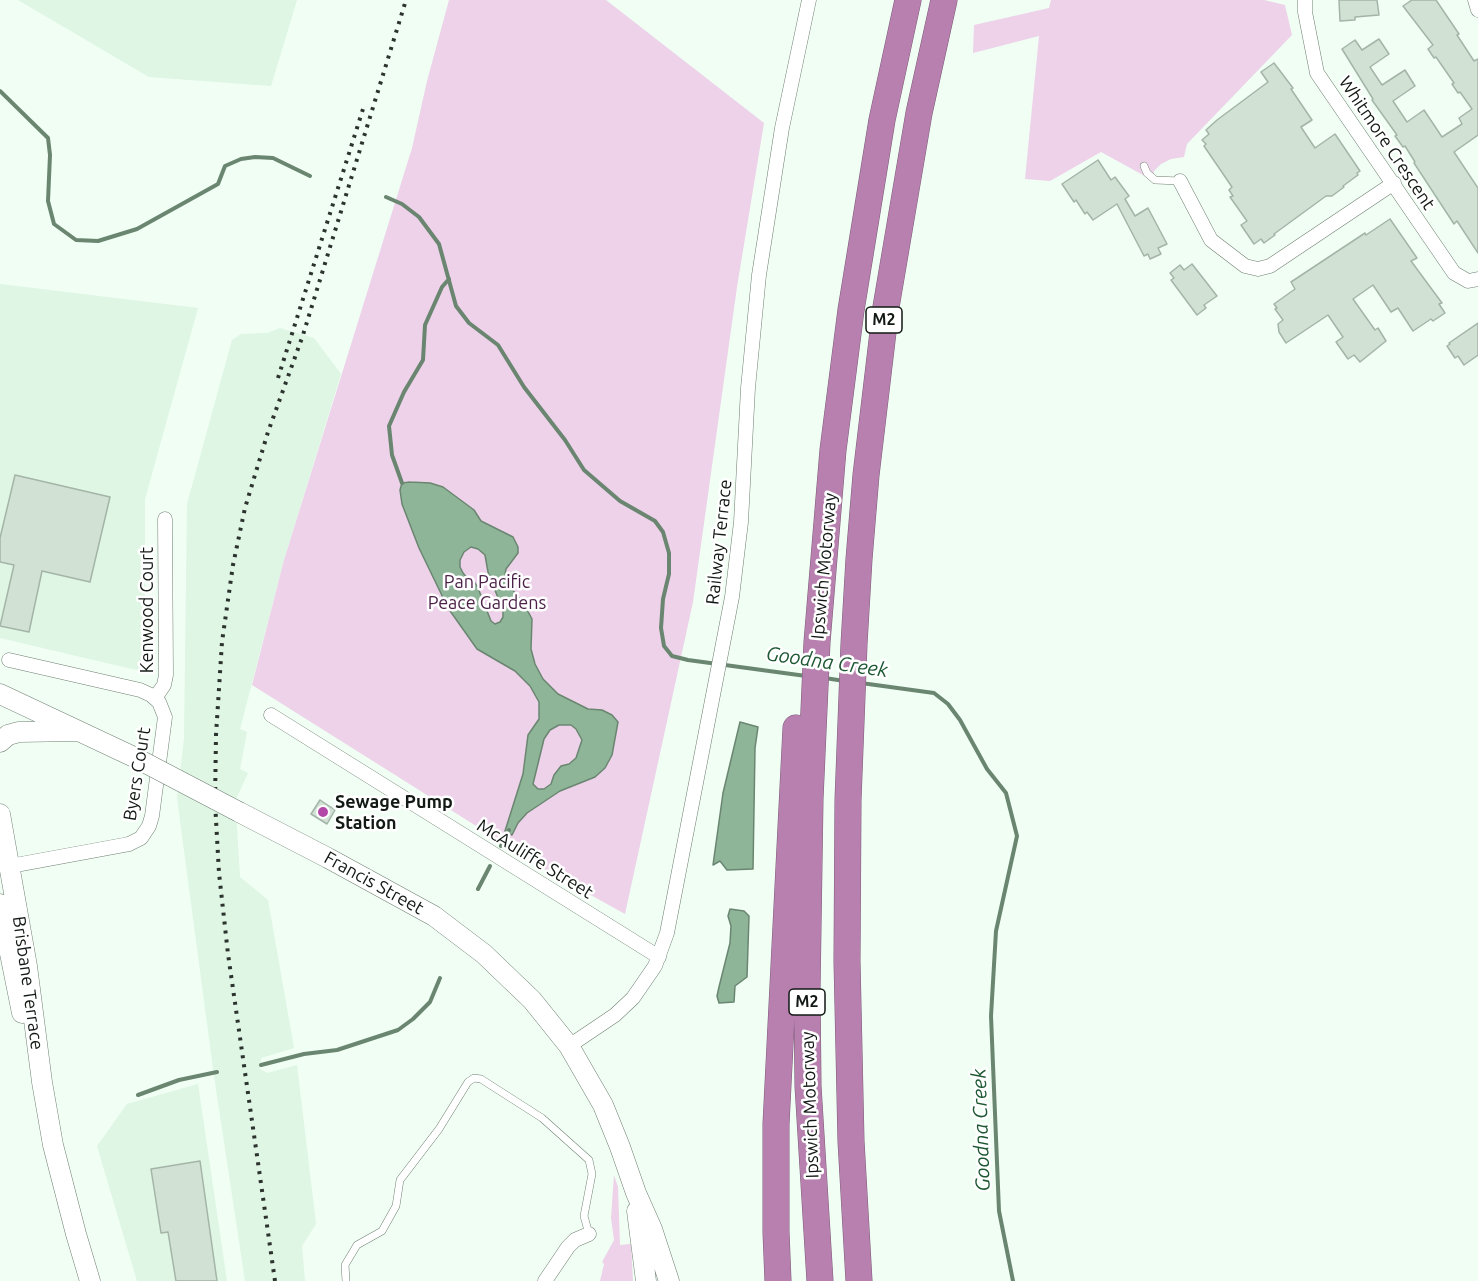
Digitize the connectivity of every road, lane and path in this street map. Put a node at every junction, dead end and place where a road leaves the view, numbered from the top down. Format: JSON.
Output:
{"nodes":[{"id":1,"x":809,"y":0,"type":"edge"},
{"id":2,"x":908,"y":0,"type":"edge"},
{"id":3,"x":944,"y":0,"type":"edge"},
{"id":4,"x":1305,"y":0,"type":"edge"},
{"id":5,"x":1475,"y":0,"type":"edge"},
{"id":6,"x":1478,"y":10,"type":"edge"},
{"id":7,"x":1144,"y":166,"type":"dead end"},
{"id":8,"x":1180,"y":182,"type":"joint"},
{"id":9,"x":1394,"y":183,"type":"junction"},
{"id":10,"x":1478,"y":279,"type":"edge"},
{"id":11,"x":165,"y":519,"type":"dead end"},
{"id":12,"x":9,"y":660,"type":"dead end"},
{"id":13,"x":0,"y":694,"type":"edge"},
{"id":14,"x":155,"y":698,"type":"junction"},
{"id":15,"x":271,"y":715,"type":"dead end"},
{"id":16,"x":805,"y":721,"type":"junction"},
{"id":17,"x":82,"y":731,"type":"junction"},
{"id":18,"x":0,"y":742,"type":"edge"},
{"id":19,"x":0,"y":814,"type":"edge"},
{"id":20,"x":10,"y":867,"type":"junction"},
{"id":21,"x":0,"y":904,"type":"edge"},
{"id":22,"x":659,"y":957,"type":"junction"},
{"id":23,"x":569,"y":1046,"type":"junction"},
{"id":24,"x":42,"y":1082,"type":"junction"},
{"id":25,"x":636,"y":1193,"type":"junction"},
{"id":26,"x":589,"y":1234,"type":"joint"},
{"id":27,"x":90,"y":1281,"type":"edge"},
{"id":28,"x":346,"y":1281,"type":"edge"},
{"id":29,"x":545,"y":1281,"type":"edge"},
{"id":30,"x":646,"y":1281,"type":"edge"},
{"id":31,"x":669,"y":1281,"type":"edge"},
{"id":32,"x":778,"y":1281,"type":"edge"},
{"id":33,"x":820,"y":1281,"type":"edge"},
{"id":34,"x":859,"y":1281,"type":"edge"}],
"edges":[{"from":1,"to":22,"type":"street","name":"Railway Terrace"},
{"from":2,"to":16,"type":"highway","name":"Ipswich Motorway","number":"M2"},
{"from":3,"to":34,"type":"highway","name":"Ipswich Motorway","number":"M2"},
{"from":4,"to":9,"type":"street","name":"Whitmore Crescent"},
{"from":5,"to":6,"type":"street"},
{"from":7,"to":8,"type":"lane"},
{"from":8,"to":9,"type":"street"},
{"from":9,"to":10,"type":"street","name":"Whitmore Crescent"},
{"from":11,"to":14,"type":"street","name":"Kenwood Court"},
{"from":12,"to":14,"type":"street"},
{"from":13,"to":17,"type":"main road","name":"Francis Street"},
{"from":14,"to":20,"type":"street","name":"Byers Court"},
{"from":15,"to":22,"type":"street","name":"McAuliffe Street"},
{"from":16,"to":32,"type":"highway"},
{"from":16,"to":33,"type":"highway","name":"Ipswich Motorway","number":"M2"},
{"from":17,"to":18,"type":"main road"},
{"from":17,"to":23,"type":"main road","name":"Francis Street","bridge":true},
{"from":19,"to":20,"type":"main road","name":"Brisbane Terrace"},
{"from":20,"to":24,"type":"main road","name":"Brisbane Terrace"},
{"from":21,"to":24,"type":"main road","name":"Brisbane Terrace"},
{"from":22,"to":23,"type":"street","name":"Railway Terrace"},
{"from":23,"to":25,"type":"main road","name":"Francis Street"},
{"from":24,"to":27,"type":"main road","name":"Brisbane Terrace"},
{"from":25,"to":30,"type":"main road","name":"Francis Street"},
{"from":25,"to":31,"type":"main road","name":"Francis Street"},
{"from":26,"to":28,"type":"lane"},
{"from":26,"to":29,"type":"street"}]}
